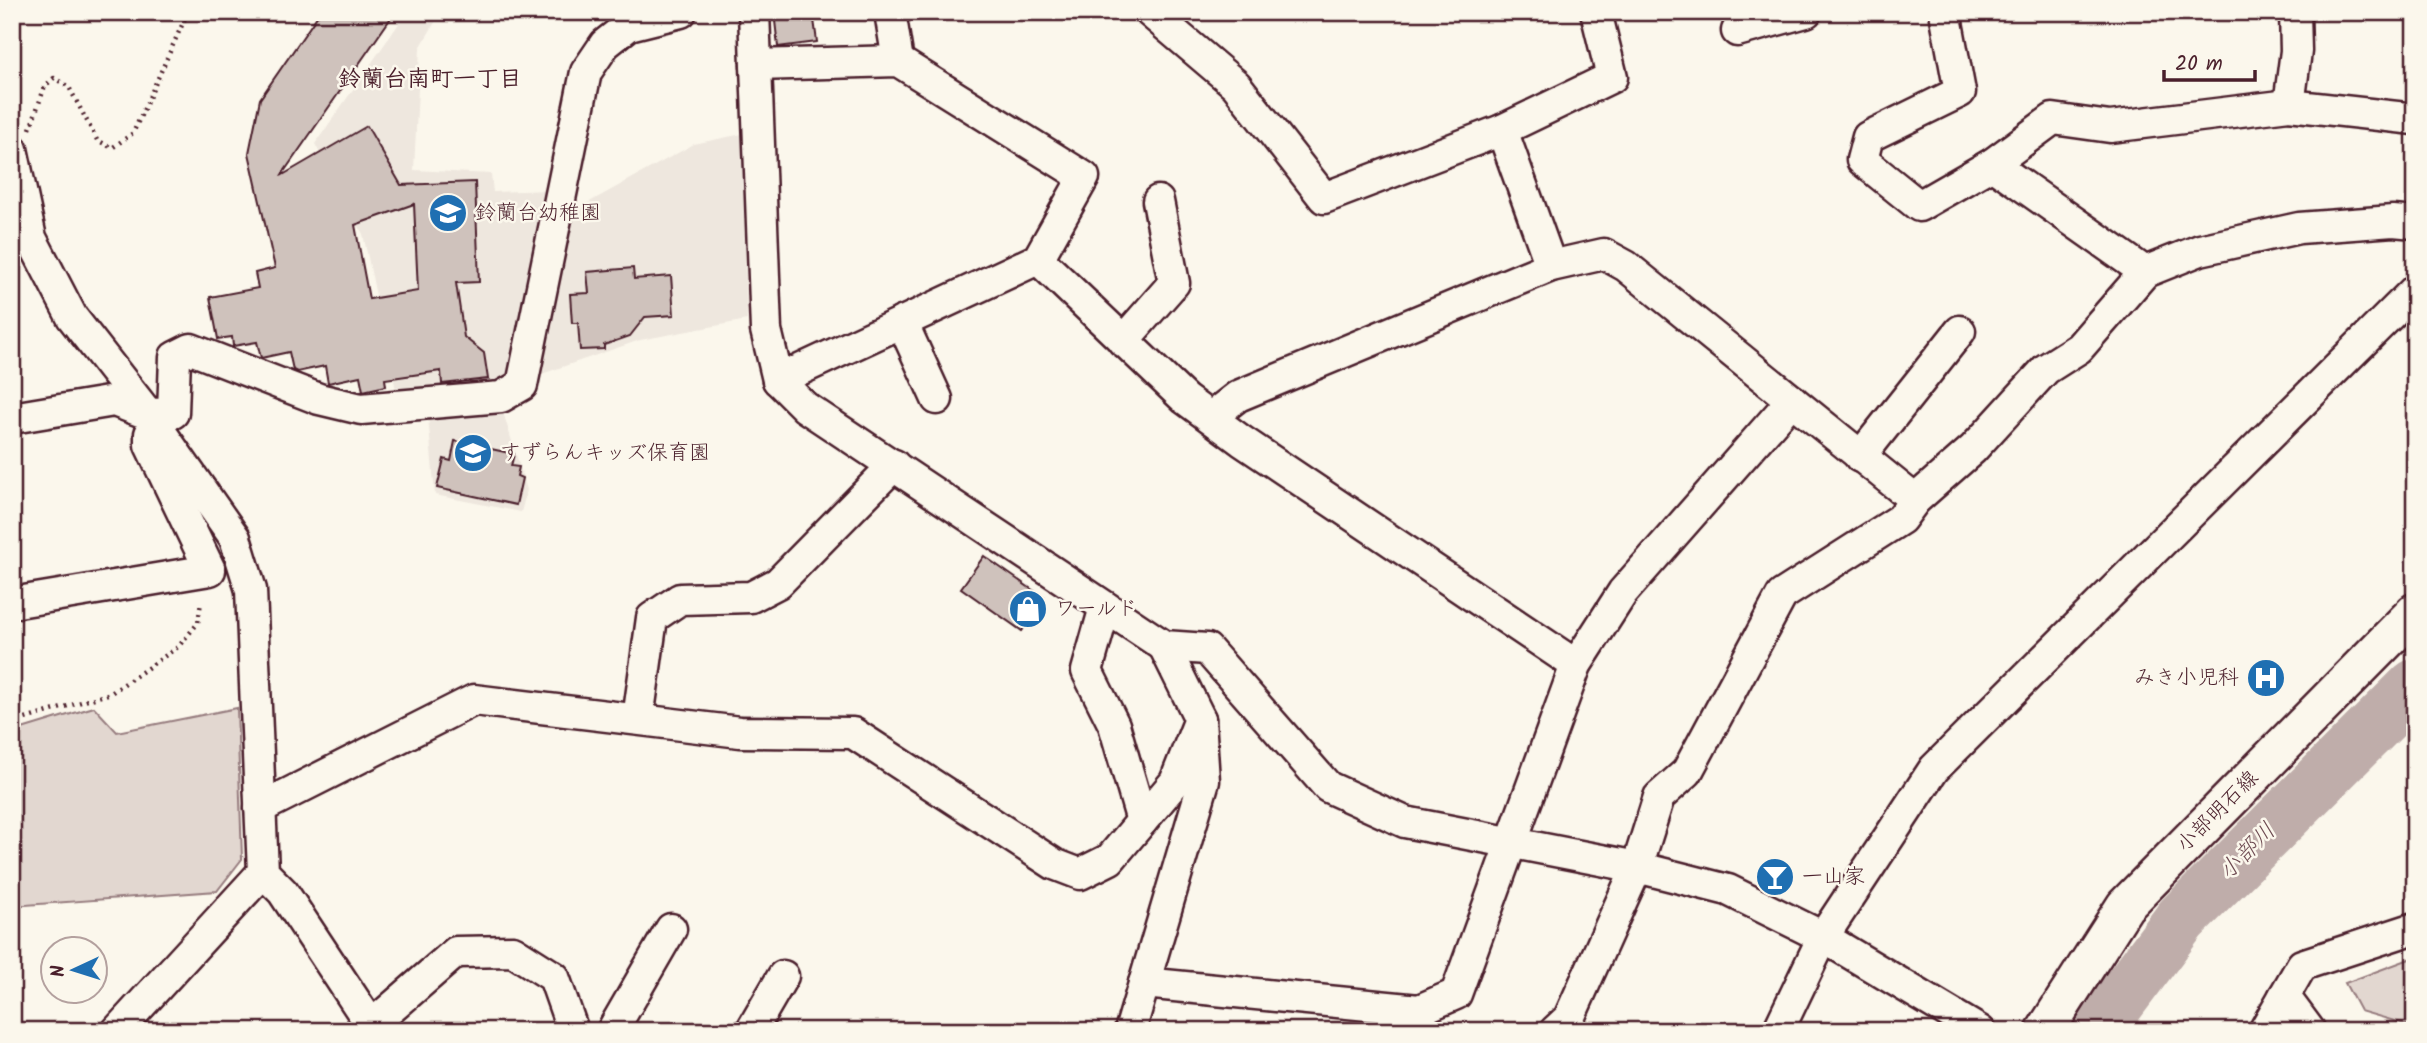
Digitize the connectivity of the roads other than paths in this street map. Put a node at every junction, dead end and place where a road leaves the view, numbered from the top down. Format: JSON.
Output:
{"nodes":[{"id":1,"x":681,"y":12,"type":"edge"},
{"id":2,"x":754,"y":12,"type":"edge"},
{"id":3,"x":890,"y":12,"type":"edge"},
{"id":4,"x":1597,"y":12,"type":"edge"},
{"id":5,"x":1806,"y":12,"type":"edge"},
{"id":6,"x":1945,"y":12,"type":"edge"},
{"id":7,"x":2295,"y":12,"type":"edge"},
{"id":8,"x":1165,"y":15,"type":"edge"},
{"id":9,"x":1737,"y":30,"type":"dead end"},
{"id":10,"x":898,"y":61,"type":"junction"},
{"id":11,"x":756,"y":65,"type":"junction"},
{"id":12,"x":2289,"y":105,"type":"junction"},
{"id":13,"x":2415,"y":119,"type":"edge"},
{"id":14,"x":1502,"y":130,"type":"junction"},
{"id":15,"x":12,"y":149,"type":"edge"},
{"id":16,"x":13,"y":156,"type":"edge"},
{"id":17,"x":1992,"y":164,"type":"junction"},
{"id":18,"x":1158,"y":201,"type":"dead end"},
{"id":19,"x":2415,"y":223,"type":"edge"},
{"id":20,"x":22,"y":239,"type":"edge"},
{"id":21,"x":1038,"y":259,"type":"junction"},
{"id":22,"x":1551,"y":266,"type":"junction"},
{"id":23,"x":2145,"y":272,"type":"junction"},
{"id":24,"x":2415,"y":290,"type":"edge"},
{"id":25,"x":902,"y":322,"type":"junction"},
{"id":26,"x":1960,"y":331,"type":"dead end"},
{"id":27,"x":1123,"y":341,"type":"junction"},
{"id":28,"x":778,"y":380,"type":"junction"},
{"id":29,"x":937,"y":399,"type":"dead end"},
{"id":30,"x":1792,"y":400,"type":"junction"},
{"id":31,"x":148,"y":414,"type":"junction"},
{"id":32,"x":1211,"y":417,"type":"junction"},
{"id":33,"x":12,"y":418,"type":"edge"},
{"id":34,"x":1860,"y":457,"type":"junction"},
{"id":35,"x":894,"y":465,"type":"junction"},
{"id":36,"x":1915,"y":500,"type":"junction"},
{"id":37,"x":12,"y":603,"type":"edge"},
{"id":38,"x":1105,"y":607,"type":"junction"},
{"id":39,"x":2415,"y":612,"type":"edge"},
{"id":40,"x":1164,"y":646,"type":"junction"},
{"id":41,"x":1576,"y":664,"type":"junction"},
{"id":42,"x":638,"y":719,"type":"junction"},
{"id":43,"x":1200,"y":719,"type":"junction"},
{"id":44,"x":260,"y":808,"type":"junction"},
{"id":45,"x":1142,"y":821,"type":"junction"},
{"id":46,"x":1510,"y":844,"type":"junction"},
{"id":47,"x":1637,"y":867,"type":"junction"},
{"id":48,"x":262,"y":872,"type":"junction"},
{"id":49,"x":2415,"y":928,"type":"edge"},
{"id":50,"x":670,"y":929,"type":"dead end"},
{"id":51,"x":1823,"y":937,"type":"junction"},
{"id":52,"x":783,"y":976,"type":"dead end"},
{"id":53,"x":1144,"y":983,"type":"junction"},
{"id":54,"x":2284,"y":996,"type":"junction"},
{"id":55,"x":374,"y":1027,"type":"edge"},
{"id":56,"x":117,"y":1031,"type":"edge"},
{"id":57,"x":573,"y":1031,"type":"edge"},
{"id":58,"x":612,"y":1031,"type":"edge"},
{"id":59,"x":751,"y":1031,"type":"edge"},
{"id":60,"x":1130,"y":1031,"type":"edge"},
{"id":61,"x":1555,"y":1031,"type":"edge"},
{"id":62,"x":1778,"y":1031,"type":"edge"},
{"id":63,"x":1980,"y":1031,"type":"edge"},
{"id":64,"x":2045,"y":1031,"type":"edge"},
{"id":65,"x":2264,"y":1031,"type":"edge"},
{"id":66,"x":2310,"y":1031,"type":"edge"}],
"edges":[{"from":1,"to":31,"type":"street"},
{"from":2,"to":11,"type":"street"},
{"from":3,"to":10,"type":"street"},
{"from":4,"to":14,"type":"street"},
{"from":5,"to":9,"type":"street"},
{"from":6,"to":17,"type":"street"},
{"from":7,"to":12,"type":"street"},
{"from":8,"to":14,"type":"street"},
{"from":10,"to":11,"type":"street"},
{"from":10,"to":21,"type":"street"},
{"from":11,"to":28,"type":"street"},
{"from":12,"to":13,"type":"street"},
{"from":12,"to":17,"type":"street"},
{"from":14,"to":22,"type":"street"},
{"from":15,"to":16,"type":"street"},
{"from":16,"to":20,"type":"street"},
{"from":17,"to":23,"type":"street"},
{"from":18,"to":27,"type":"street"},
{"from":19,"to":23,"type":"street"},
{"from":20,"to":31,"type":"street"},
{"from":21,"to":25,"type":"street"},
{"from":21,"to":27,"type":"street"},
{"from":22,"to":30,"type":"street"},
{"from":22,"to":32,"type":"street"},
{"from":23,"to":36,"type":"street"},
{"from":24,"to":51,"type":"street"},
{"from":25,"to":28,"type":"street"},
{"from":25,"to":29,"type":"street"},
{"from":26,"to":34,"type":"street"},
{"from":27,"to":32,"type":"street"},
{"from":28,"to":35,"type":"street"},
{"from":30,"to":34,"type":"street"},
{"from":30,"to":41,"type":"street"},
{"from":31,"to":33,"type":"street"},
{"from":31,"to":37,"type":"street"},
{"from":31,"to":44,"type":"street"},
{"from":32,"to":41,"type":"street"},
{"from":34,"to":36,"type":"street"},
{"from":35,"to":38,"type":"street"},
{"from":35,"to":42,"type":"street"},
{"from":36,"to":47,"type":"street"},
{"from":38,"to":40,"type":"street"},
{"from":38,"to":45,"type":"street"},
{"from":39,"to":64,"type":"main road","name":"小部明石線"},
{"from":40,"to":43,"type":"street"},
{"from":40,"to":46,"type":"street"},
{"from":41,"to":46,"type":"street"},
{"from":42,"to":44,"type":"street"},
{"from":42,"to":45,"type":"street"},
{"from":43,"to":45,"type":"street"},
{"from":43,"to":53,"type":"street"},
{"from":44,"to":48,"type":"street"},
{"from":46,"to":47,"type":"street"},
{"from":46,"to":53,"type":"street"},
{"from":47,"to":51,"type":"street"},
{"from":47,"to":61,"type":"street"},
{"from":48,"to":55,"type":"street"},
{"from":48,"to":56,"type":"street"},
{"from":49,"to":54,"type":"street"},
{"from":50,"to":58,"type":"street"},
{"from":51,"to":62,"type":"street"},
{"from":51,"to":63,"type":"street"},
{"from":52,"to":59,"type":"street"},
{"from":53,"to":60,"type":"street"},
{"from":54,"to":65,"type":"street"},
{"from":54,"to":66,"type":"street"},
{"from":55,"to":57,"type":"street"}]}
